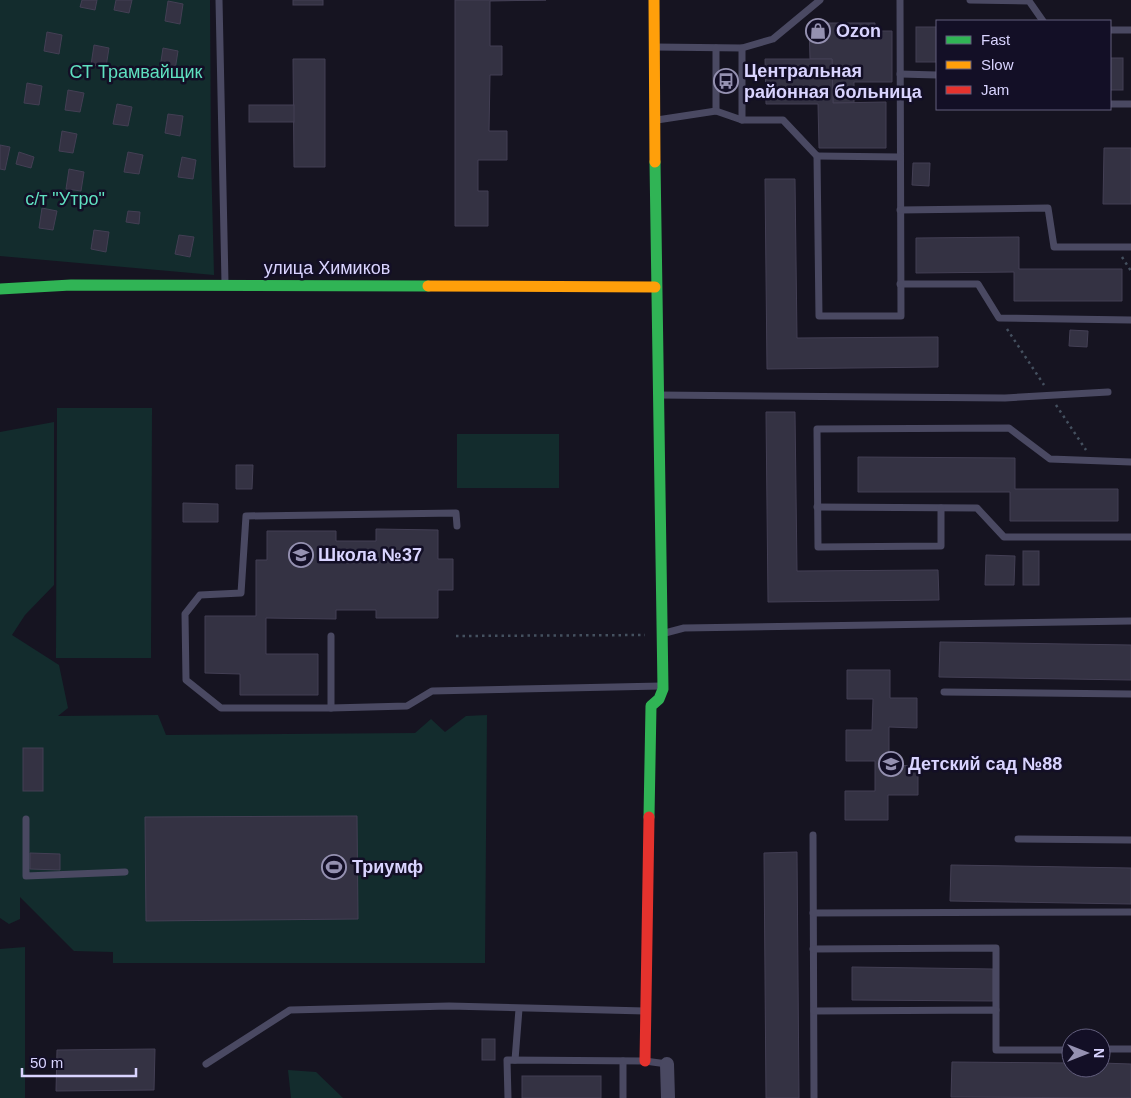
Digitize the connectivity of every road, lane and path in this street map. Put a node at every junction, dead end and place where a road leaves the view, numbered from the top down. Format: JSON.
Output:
{"nodes":[{"id":1,"x":219,"y":0,"type":"edge"},
{"id":2,"x":654,"y":0,"type":"edge"},
{"id":3,"x":820,"y":0,"type":"edge"},
{"id":4,"x":900,"y":0,"type":"edge"},
{"id":5,"x":970,"y":0,"type":"edge"},
{"id":6,"x":1042,"y":20,"type":"edge"},
{"id":7,"x":1111,"y":30,"type":"edge"},
{"id":8,"x":1131,"y":30,"type":"edge"},
{"id":9,"x":655,"y":47,"type":"junction"},
{"id":10,"x":716,"y":48,"type":"junction"},
{"id":11,"x":742,"y":48,"type":"junction"},
{"id":12,"x":900,"y":74,"type":"junction"},
{"id":13,"x":936,"y":75,"type":"edge"},
{"id":14,"x":1111,"y":104,"type":"edge"},
{"id":15,"x":1131,"y":104,"type":"edge"},
{"id":16,"x":716,"y":110,"type":"junction"},
{"id":17,"x":655,"y":120,"type":"junction"},
{"id":18,"x":742,"y":120,"type":"junction"},
{"id":19,"x":817,"y":156,"type":"junction"},
{"id":20,"x":900,"y":157,"type":"junction"},
{"id":21,"x":900,"y":210,"type":"junction"},
{"id":22,"x":1131,"y":247,"type":"edge"},
{"id":23,"x":900,"y":284,"type":"junction"},
{"id":24,"x":225,"y":286,"type":"junction"},
{"id":25,"x":655,"y":287,"type":"junction"},
{"id":26,"x":0,"y":289,"type":"edge"},
{"id":27,"x":1131,"y":320,"type":"edge"},
{"id":28,"x":1108,"y":392,"type":"dead end"},
{"id":29,"x":658,"y":395,"type":"junction"},
{"id":30,"x":1131,"y":462,"type":"edge"},
{"id":31,"x":818,"y":507,"type":"junction"},
{"id":32,"x":941,"y":508,"type":"junction"},
{"id":33,"x":457,"y":526,"type":"dead end"},
{"id":34,"x":1131,"y":537,"type":"edge"},
{"id":35,"x":1131,"y":621,"type":"edge"},
{"id":36,"x":661,"y":634,"type":"junction"},
{"id":37,"x":331,"y":636,"type":"dead end"},
{"id":38,"x":456,"y":636,"type":"dead end"},
{"id":39,"x":662,"y":686,"type":"junction"},
{"id":40,"x":944,"y":692,"type":"dead end"},
{"id":41,"x":1131,"y":694,"type":"edge"},
{"id":42,"x":331,"y":708,"type":"junction"},
{"id":43,"x":26,"y":819,"type":"dead end"},
{"id":44,"x":813,"y":836,"type":"dead end"},
{"id":45,"x":1018,"y":839,"type":"dead end"},
{"id":46,"x":1131,"y":840,"type":"edge"},
{"id":47,"x":125,"y":872,"type":"dead end"},
{"id":48,"x":1131,"y":912,"type":"edge"},
{"id":49,"x":813,"y":913,"type":"junction"},
{"id":50,"x":813,"y":949,"type":"junction"},
{"id":51,"x":519,"y":1009,"type":"junction"},
{"id":52,"x":996,"y":1010,"type":"junction"},
{"id":53,"x":646,"y":1011,"type":"junction"},
{"id":54,"x":814,"y":1011,"type":"junction"},
{"id":55,"x":1131,"y":1049,"type":"edge"},
{"id":56,"x":1061,"y":1050,"type":"edge"},
{"id":57,"x":1111,"y":1050,"type":"edge"},
{"id":58,"x":515,"y":1060,"type":"junction"},
{"id":59,"x":623,"y":1061,"type":"junction"},
{"id":60,"x":645,"y":1061,"type":"junction"},
{"id":61,"x":206,"y":1064,"type":"dead end"},
{"id":62,"x":667,"y":1064,"type":"joint"},
{"id":63,"x":508,"y":1098,"type":"edge"},
{"id":64,"x":623,"y":1098,"type":"edge"},
{"id":65,"x":668,"y":1098,"type":"edge"},
{"id":66,"x":814,"y":1098,"type":"edge"}],
"edges":[{"from":1,"to":24,"type":"lane"},
{"from":2,"to":9,"type":"street"},
{"from":3,"to":11,"type":"lane"},
{"from":4,"to":12,"type":"lane"},
{"from":5,"to":6,"type":"lane"},
{"from":7,"to":8,"type":"lane"},
{"from":9,"to":10,"type":"lane"},
{"from":9,"to":17,"type":"street"},
{"from":10,"to":11,"type":"lane"},
{"from":10,"to":16,"type":"lane"},
{"from":11,"to":18,"type":"lane"},
{"from":12,"to":13,"type":"lane"},
{"from":12,"to":20,"type":"lane"},
{"from":14,"to":15,"type":"lane"},
{"from":16,"to":17,"type":"lane"},
{"from":16,"to":18,"type":"lane"},
{"from":17,"to":25,"type":"street"},
{"from":18,"to":19,"type":"lane"},
{"from":19,"to":20,"type":"lane"},
{"from":19,"to":23,"type":"lane"},
{"from":20,"to":21,"type":"lane"},
{"from":21,"to":22,"type":"lane"},
{"from":21,"to":23,"type":"lane"},
{"from":23,"to":27,"type":"lane"},
{"from":24,"to":25,"type":"street","name":"улица Химиков"},
{"from":24,"to":26,"type":"street","name":"улица Химиков"},
{"from":25,"to":29,"type":"street"},
{"from":28,"to":29,"type":"lane"},
{"from":29,"to":36,"type":"street"},
{"from":30,"to":31,"type":"lane"},
{"from":31,"to":32,"type":"lane"},
{"from":31,"to":32,"type":"lane"},
{"from":32,"to":34,"type":"lane"},
{"from":33,"to":42,"type":"lane"},
{"from":35,"to":36,"type":"lane"},
{"from":36,"to":38,"type":"path"},
{"from":36,"to":39,"type":"street"},
{"from":37,"to":42,"type":"lane"},
{"from":39,"to":42,"type":"lane"},
{"from":39,"to":53,"type":"street"},
{"from":40,"to":41,"type":"lane"},
{"from":43,"to":47,"type":"lane"},
{"from":44,"to":49,"type":"lane"},
{"from":45,"to":46,"type":"lane"},
{"from":48,"to":49,"type":"lane"},
{"from":49,"to":50,"type":"lane"},
{"from":50,"to":52,"type":"lane"},
{"from":50,"to":54,"type":"lane"},
{"from":51,"to":53,"type":"lane"},
{"from":51,"to":58,"type":"lane"},
{"from":51,"to":61,"type":"lane"},
{"from":52,"to":54,"type":"lane"},
{"from":52,"to":56,"type":"lane"},
{"from":53,"to":60,"type":"street"},
{"from":54,"to":66,"type":"lane"},
{"from":55,"to":57,"type":"lane"},
{"from":58,"to":59,"type":"lane"},
{"from":58,"to":63,"type":"lane"},
{"from":59,"to":60,"type":"lane"},
{"from":59,"to":64,"type":"lane"},
{"from":60,"to":62,"type":"lane"},
{"from":62,"to":65,"type":"street"}]}
